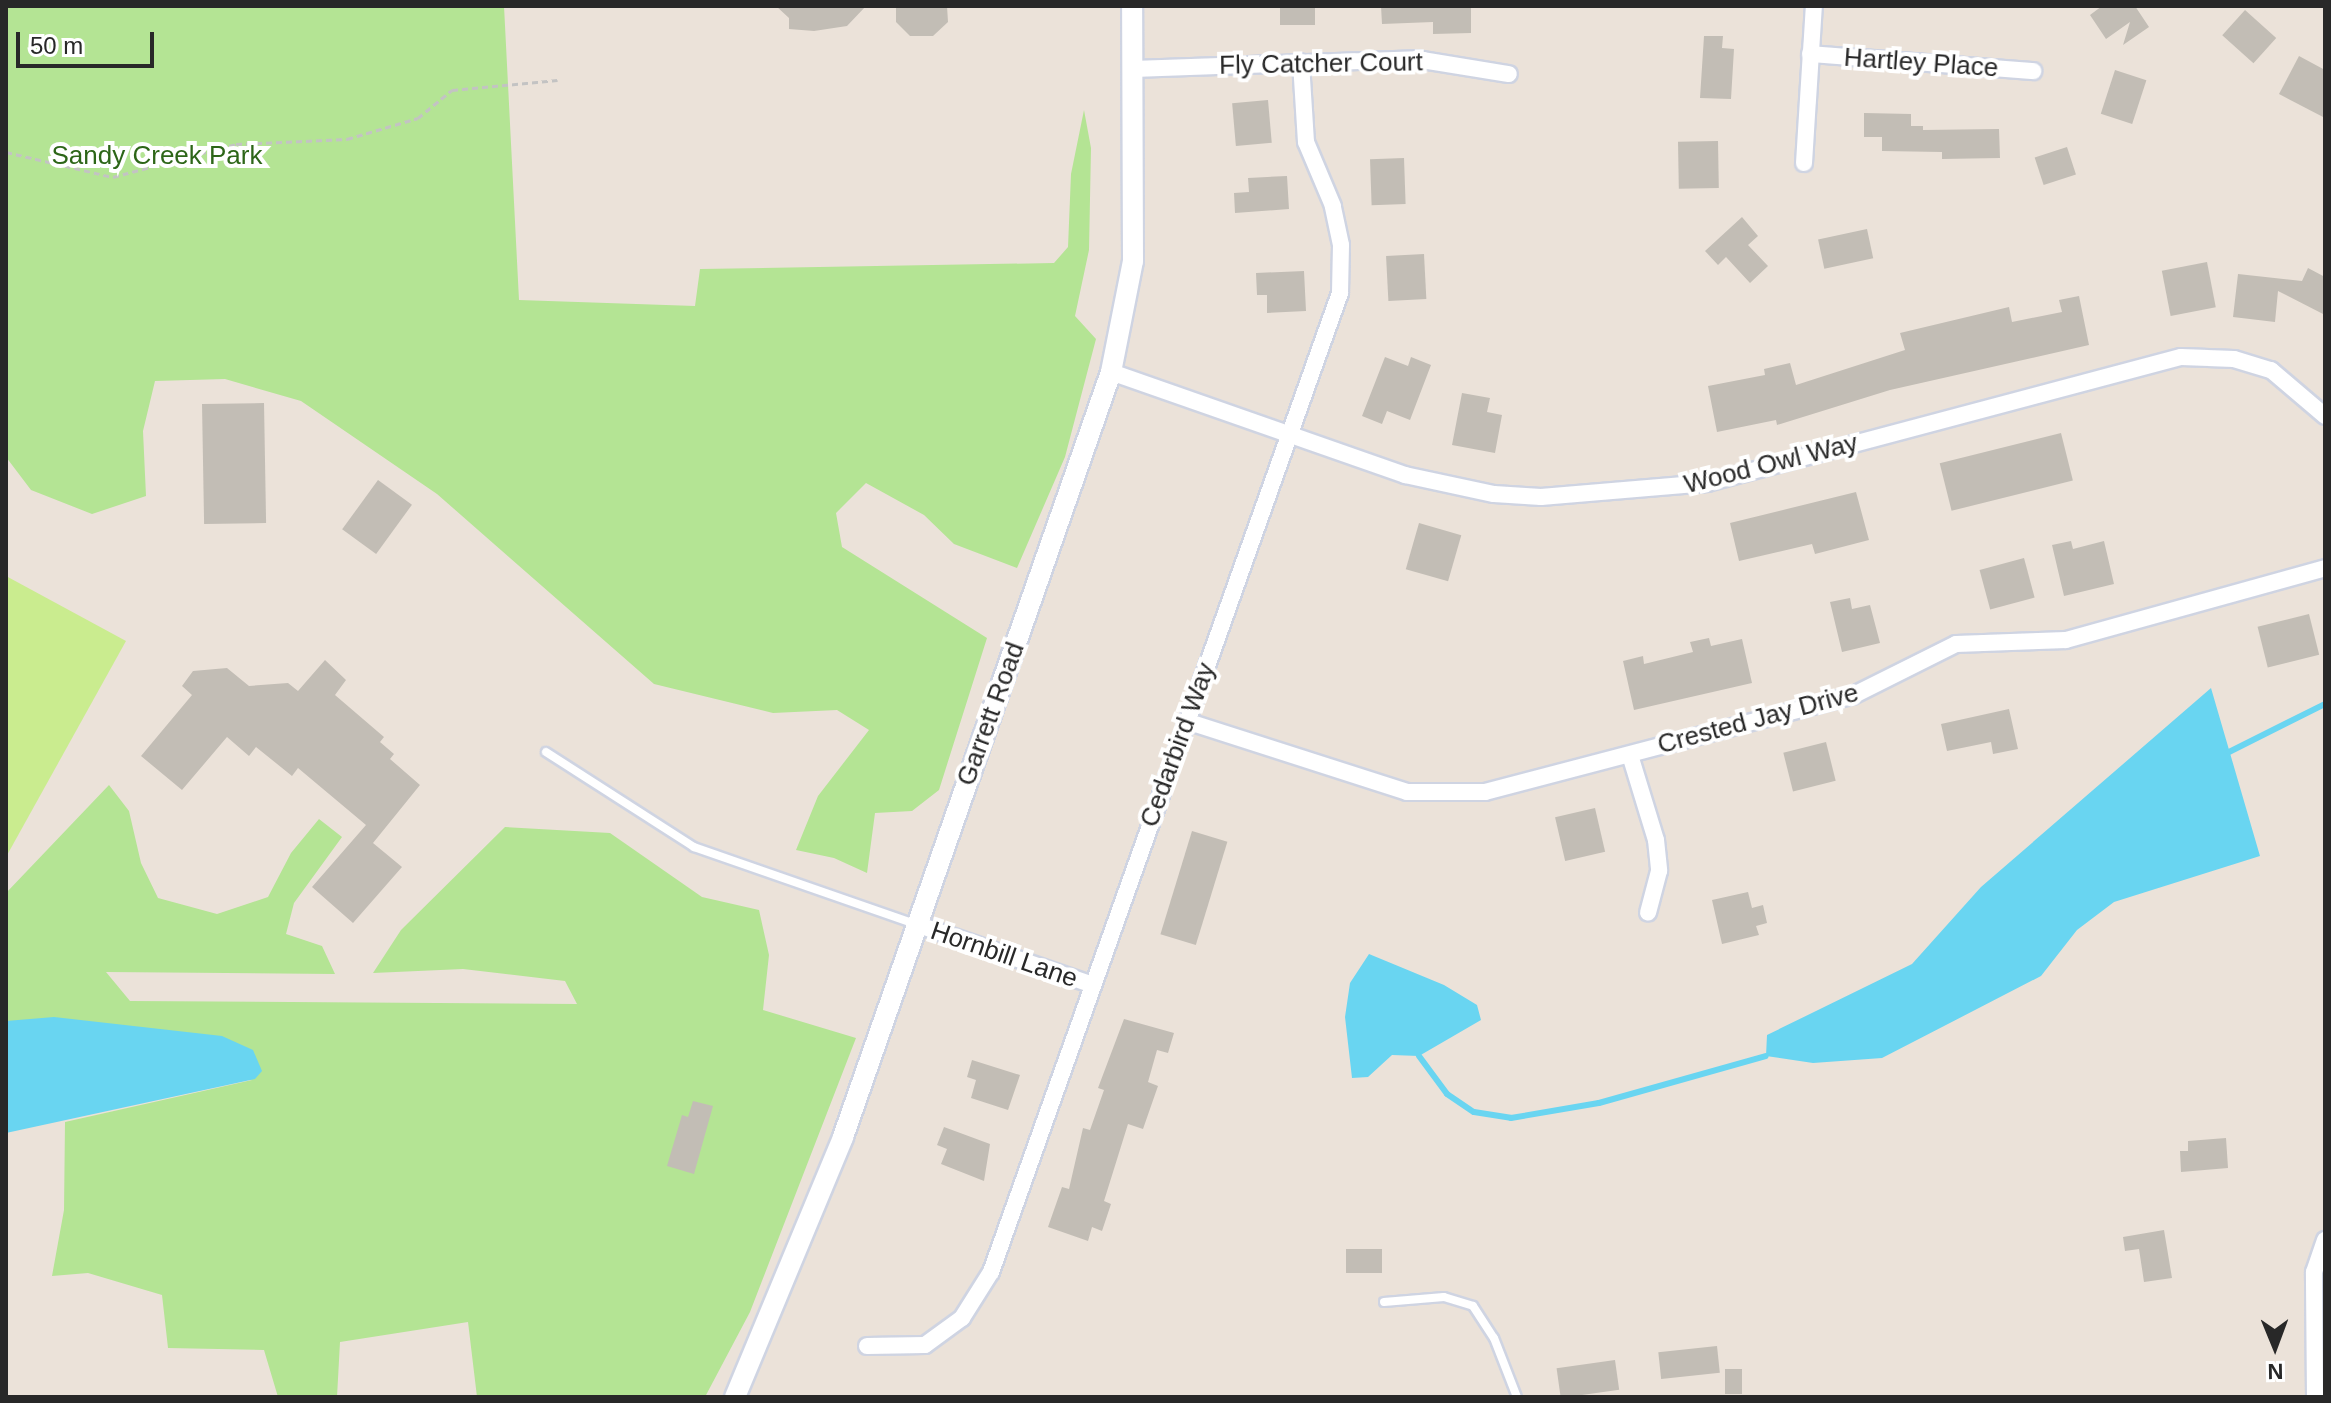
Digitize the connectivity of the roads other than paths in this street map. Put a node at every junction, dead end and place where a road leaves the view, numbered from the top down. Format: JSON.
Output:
{"nodes":[{"id":1,"x":1132,"y":6,"type":"edge"},
{"id":2,"x":1814,"y":6,"type":"edge"},
{"id":3,"x":1810,"y":54,"type":"junction"},
{"id":4,"x":1301,"y":62,"type":"junction"},
{"id":5,"x":1133,"y":69,"type":"junction"},
{"id":6,"x":2033,"y":71,"type":"dead end"},
{"id":7,"x":1509,"y":74,"type":"dead end"},
{"id":8,"x":1804,"y":163,"type":"dead end"},
{"id":9,"x":1111,"y":372,"type":"junction"},
{"id":10,"x":2325,"y":416,"type":"edge"},
{"id":11,"x":1289,"y":434,"type":"junction"},
{"id":12,"x":2325,"y":568,"type":"edge"},
{"id":13,"x":1186,"y":721,"type":"junction"},
{"id":14,"x":546,"y":752,"type":"dead end"},
{"id":15,"x":1630,"y":755,"type":"junction"},
{"id":16,"x":1648,"y":913,"type":"dead end"},
{"id":17,"x":916,"y":924,"type":"junction"},
{"id":18,"x":1093,"y":985,"type":"junction"},
{"id":19,"x":2325,"y":1240,"type":"edge"},
{"id":20,"x":1384,"y":1302,"type":"dead end"},
{"id":21,"x":867,"y":1346,"type":"dead end"},
{"id":22,"x":735,"y":1397,"type":"edge"},
{"id":23,"x":1517,"y":1397,"type":"edge"},
{"id":24,"x":2315,"y":1397,"type":"edge"}],
"edges":[{"from":1,"to":5,"type":"street","name":"Garrett Road"},
{"from":2,"to":3,"type":"street"},
{"from":3,"to":6,"type":"street","name":"Hartley Place"},
{"from":3,"to":8,"type":"street"},
{"from":4,"to":5,"type":"street","name":"Fly Catcher Court"},
{"from":4,"to":7,"type":"street","name":"Fly Catcher Court"},
{"from":4,"to":11,"type":"street","name":"Cedarbird Way"},
{"from":5,"to":9,"type":"street","name":"Garrett Road"},
{"from":9,"to":11,"type":"street","name":"Wood Owl Way"},
{"from":9,"to":17,"type":"street","name":"Garrett Road"},
{"from":10,"to":11,"type":"street","name":"Wood Owl Way"},
{"from":11,"to":13,"type":"street","name":"Cedarbird Way"},
{"from":12,"to":15,"type":"street","name":"Crested Jay Drive"},
{"from":13,"to":15,"type":"street","name":"Crested Jay Drive"},
{"from":13,"to":18,"type":"street","name":"Cedarbird Way"},
{"from":14,"to":17,"type":"lane"},
{"from":15,"to":16,"type":"street"},
{"from":17,"to":18,"type":"street","name":"Hornbill Lane"},
{"from":17,"to":22,"type":"street","name":"Garrett Road"},
{"from":18,"to":21,"type":"street","name":"Cedarbird Way"},
{"from":19,"to":24,"type":"street"},
{"from":20,"to":23,"type":"lane"}]}
